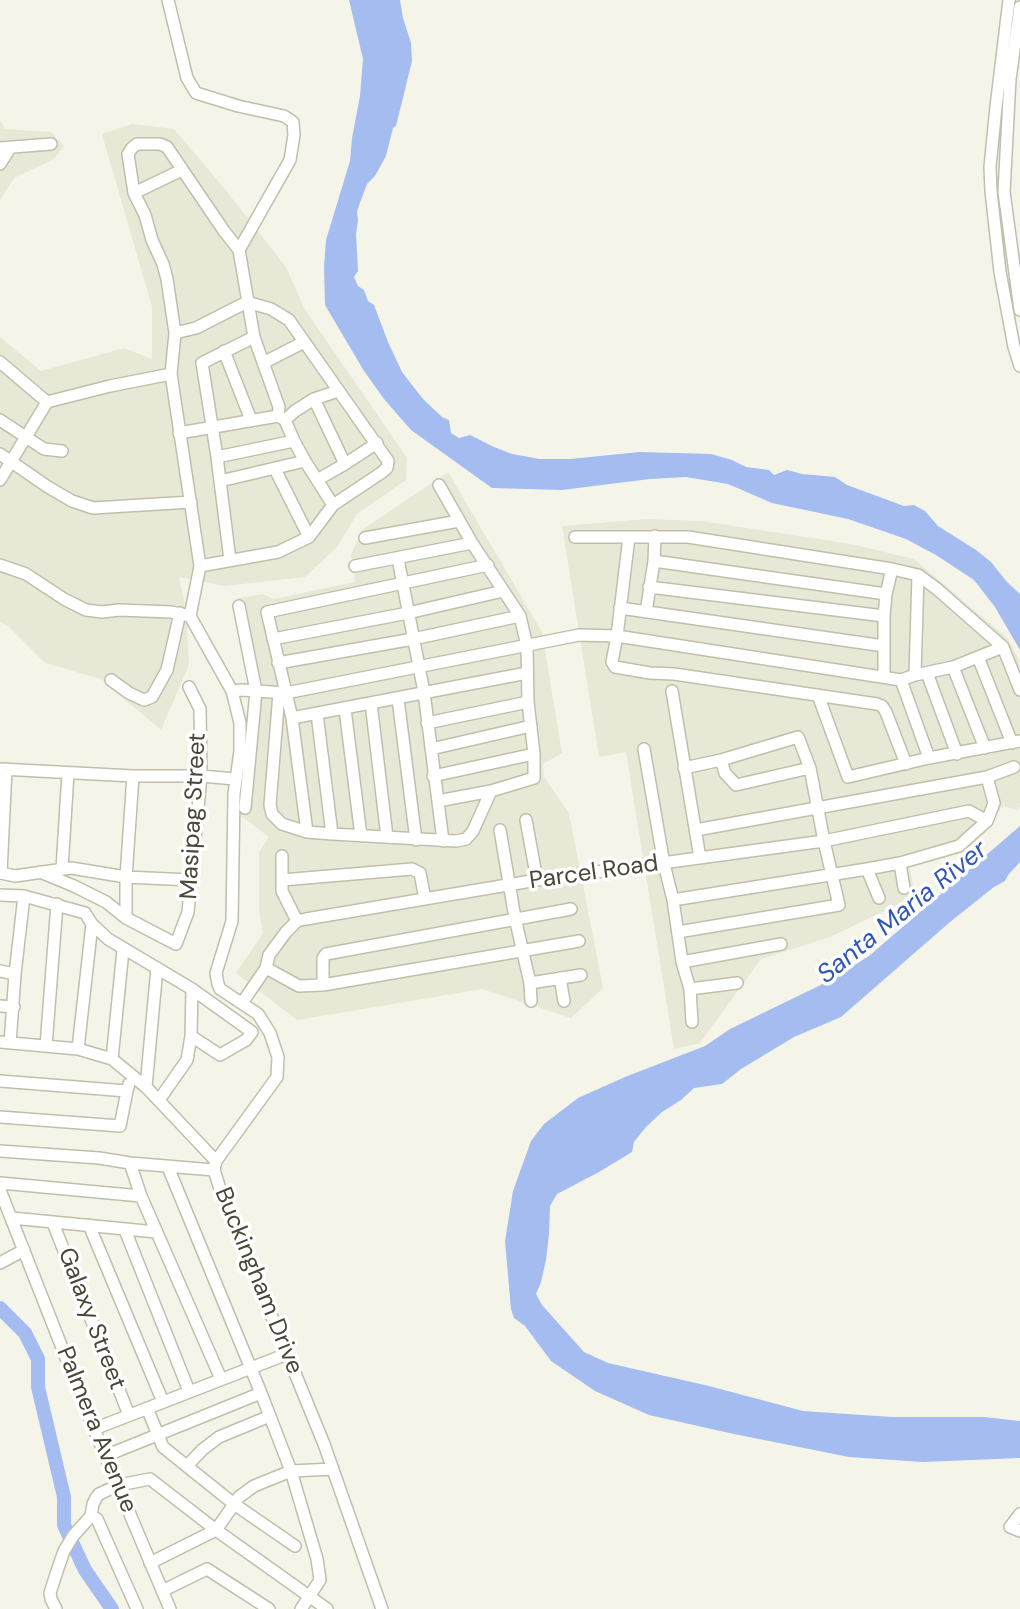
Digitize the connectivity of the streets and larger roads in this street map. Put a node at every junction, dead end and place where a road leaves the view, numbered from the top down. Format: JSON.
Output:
{"nodes":[{"id":1,"x":168,"y":0,"type":"edge"},
{"id":2,"x":1009,"y":0,"type":"edge"},
{"id":3,"x":1020,"y":7,"type":"edge"},
{"id":4,"x":51,"y":144,"type":"dead end"},
{"id":5,"x":5,"y":148,"type":"edge"},
{"id":6,"x":0,"y":164,"type":"edge"},
{"id":7,"x":182,"y":170,"type":"junction"},
{"id":8,"x":991,"y":191,"type":"junction"},
{"id":9,"x":1004,"y":192,"type":"junction"},
{"id":10,"x":134,"y":193,"type":"junction"},
{"id":11,"x":239,"y":250,"type":"junction"},
{"id":12,"x":247,"y":302,"type":"junction"},
{"id":13,"x":1020,"y":310,"type":"edge"},
{"id":14,"x":175,"y":333,"type":"junction"},
{"id":15,"x":254,"y":337,"type":"junction"},
{"id":16,"x":304,"y":342,"type":"junction"},
{"id":17,"x":224,"y":351,"type":"junction"},
{"id":18,"x":263,"y":363,"type":"junction"},
{"id":19,"x":1,"y":366,"type":"edge"},
{"id":20,"x":1020,"y":366,"type":"edge"},
{"id":21,"x":171,"y":374,"type":"junction"},
{"id":22,"x":338,"y":391,"type":"junction"},
{"id":23,"x":314,"y":399,"type":"junction"},
{"id":24,"x":47,"y":402,"type":"junction"},
{"id":25,"x":282,"y":418,"type":"junction"},
{"id":26,"x":0,"y":420,"type":"edge"},
{"id":27,"x":251,"y":420,"type":"junction"},
{"id":28,"x":212,"y":427,"type":"junction"},
{"id":29,"x":179,"y":433,"type":"junction"},
{"id":30,"x":25,"y":437,"type":"junction"},
{"id":31,"x":294,"y":441,"type":"junction"},
{"id":32,"x":377,"y":443,"type":"junction"},
{"id":33,"x":62,"y":451,"type":"dead end"},
{"id":34,"x":6,"y":457,"type":"edge"},
{"id":35,"x":217,"y":457,"type":"junction"},
{"id":36,"x":305,"y":461,"type":"junction"},
{"id":37,"x":345,"y":464,"type":"junction"},
{"id":38,"x":275,"y":469,"type":"junction"},
{"id":39,"x":0,"y":480,"type":"edge"},
{"id":40,"x":317,"y":480,"type":"junction"},
{"id":41,"x":220,"y":481,"type":"junction"},
{"id":42,"x":439,"y":485,"type":"dead end"},
{"id":43,"x":191,"y":502,"type":"junction"},
{"id":44,"x":333,"y":505,"type":"junction"},
{"id":45,"x":459,"y":521,"type":"junction"},
{"id":46,"x":655,"y":536,"type":"junction"},
{"id":47,"x":309,"y":537,"type":"junction"},
{"id":48,"x":575,"y":537,"type":"dead end"},
{"id":49,"x":629,"y":537,"type":"junction"},
{"id":50,"x":365,"y":538,"type":"dead end"},
{"id":51,"x":472,"y":543,"type":"junction"},
{"id":52,"x":398,"y":559,"type":"junction"},
{"id":53,"x":230,"y":560,"type":"junction"},
{"id":54,"x":654,"y":561,"type":"junction"},
{"id":55,"x":0,"y":565,"type":"edge"},
{"id":56,"x":488,"y":565,"type":"junction"},
{"id":57,"x":200,"y":566,"type":"junction"},
{"id":58,"x":355,"y":566,"type":"dead end"},
{"id":59,"x":892,"y":569,"type":"junction"},
{"id":60,"x":918,"y":575,"type":"junction"},
{"id":61,"x":404,"y":584,"type":"junction"},
{"id":62,"x":649,"y":587,"type":"junction"},
{"id":63,"x":503,"y":591,"type":"junction"},
{"id":64,"x":886,"y":594,"type":"junction"},
{"id":65,"x":239,"y":606,"type":"dead end"},
{"id":66,"x":620,"y":608,"type":"junction"},
{"id":67,"x":646,"y":612,"type":"junction"},
{"id":68,"x":408,"y":613,"type":"junction"},
{"id":69,"x":185,"y":615,"type":"junction"},
{"id":70,"x":520,"y":616,"type":"junction"},
{"id":71,"x":884,"y":616,"type":"junction"},
{"id":72,"x":617,"y":636,"type":"junction"},
{"id":73,"x":273,"y":639,"type":"junction"},
{"id":74,"x":413,"y":639,"type":"junction"},
{"id":75,"x":527,"y":646,"type":"junction"},
{"id":76,"x":884,"y":646,"type":"junction"},
{"id":77,"x":1003,"y":647,"type":"junction"},
{"id":78,"x":978,"y":657,"type":"junction"},
{"id":79,"x":278,"y":663,"type":"junction"},
{"id":80,"x":419,"y":666,"type":"junction"},
{"id":81,"x":953,"y":667,"type":"junction"},
{"id":82,"x":527,"y":673,"type":"junction"},
{"id":83,"x":921,"y":674,"type":"junction"},
{"id":84,"x":884,"y":677,"type":"junction"},
{"id":85,"x":111,"y":680,"type":"dead end"},
{"id":86,"x":901,"y":680,"type":"junction"},
{"id":87,"x":189,"y":687,"type":"dead end"},
{"id":88,"x":1020,"y":690,"type":"edge"},
{"id":89,"x":232,"y":691,"type":"junction"},
{"id":90,"x":256,"y":691,"type":"junction"},
{"id":91,"x":672,"y":691,"type":"dead end"},
{"id":92,"x":424,"y":692,"type":"junction"},
{"id":93,"x":282,"y":693,"type":"junction"},
{"id":94,"x":818,"y":695,"type":"junction"},
{"id":95,"x":398,"y":699,"type":"junction"},
{"id":96,"x":528,"y":702,"type":"junction"},
{"id":97,"x":371,"y":703,"type":"junction"},
{"id":98,"x":345,"y":709,"type":"junction"},
{"id":99,"x":317,"y":714,"type":"junction"},
{"id":100,"x":292,"y":718,"type":"junction"},
{"id":101,"x":427,"y":723,"type":"junction"},
{"id":102,"x":531,"y":726,"type":"junction"},
{"id":103,"x":1016,"y":742,"type":"edge"},
{"id":104,"x":985,"y":748,"type":"junction"},
{"id":105,"x":431,"y":749,"type":"junction"},
{"id":106,"x":644,"y":749,"type":"dead end"},
{"id":107,"x":534,"y":754,"type":"junction"},
{"id":108,"x":957,"y":754,"type":"junction"},
{"id":109,"x":929,"y":758,"type":"junction"},
{"id":110,"x":721,"y":760,"type":"junction"},
{"id":111,"x":906,"y":764,"type":"junction"},
{"id":112,"x":1014,"y":767,"type":"dead end"},
{"id":113,"x":684,"y":768,"type":"junction"},
{"id":114,"x":810,"y":768,"type":"junction"},
{"id":115,"x":3,"y":769,"type":"edge"},
{"id":116,"x":68,"y":773,"type":"junction"},
{"id":117,"x":133,"y":776,"type":"junction"},
{"id":118,"x":201,"y":776,"type":"junction"},
{"id":119,"x":433,"y":776,"type":"junction"},
{"id":120,"x":987,"y":777,"type":"junction"},
{"id":121,"x":235,"y":779,"type":"junction"},
{"id":122,"x":491,"y":791,"type":"junction"},
{"id":123,"x":438,"y":801,"type":"junction"},
{"id":124,"x":245,"y":808,"type":"dead end"},
{"id":125,"x":819,"y":809,"type":"junction"},
{"id":126,"x":526,"y":820,"type":"dead end"},
{"id":127,"x":987,"y":821,"type":"junction"},
{"id":128,"x":500,"y":830,"type":"dead end"},
{"id":129,"x":696,"y":830,"type":"junction"},
{"id":130,"x":307,"y":832,"type":"junction"},
{"id":131,"x":332,"y":834,"type":"junction"},
{"id":132,"x":361,"y":836,"type":"junction"},
{"id":133,"x":387,"y":837,"type":"junction"},
{"id":134,"x":416,"y":840,"type":"junction"},
{"id":135,"x":443,"y":841,"type":"junction"},
{"id":136,"x":824,"y":841,"type":"junction"},
{"id":137,"x":282,"y":856,"type":"dead end"},
{"id":138,"x":700,"y":858,"type":"junction"},
{"id":139,"x":900,"y":863,"type":"junction"},
{"id":140,"x":664,"y":864,"type":"junction"},
{"id":141,"x":62,"y":869,"type":"junction"},
{"id":142,"x":867,"y":869,"type":"junction"},
{"id":143,"x":40,"y":872,"type":"junction"},
{"id":144,"x":832,"y":874,"type":"junction"},
{"id":145,"x":126,"y":877,"type":"junction"},
{"id":146,"x":191,"y":880,"type":"junction"},
{"id":147,"x":282,"y":880,"type":"junction"},
{"id":148,"x":537,"y":880,"type":"junction"},
{"id":149,"x":509,"y":885,"type":"junction"},
{"id":150,"x":904,"y":888,"type":"dead end"},
{"id":151,"x":0,"y":895,"type":"edge"},
{"id":152,"x":24,"y":896,"type":"junction"},
{"id":153,"x":879,"y":898,"type":"dead end"},
{"id":154,"x":425,"y":899,"type":"junction"},
{"id":155,"x":673,"y":900,"type":"junction"},
{"id":156,"x":57,"y":904,"type":"junction"},
{"id":157,"x":571,"y":909,"type":"dead end"},
{"id":158,"x":126,"y":918,"type":"junction"},
{"id":159,"x":515,"y":918,"type":"junction"},
{"id":160,"x":297,"y":921,"type":"junction"},
{"id":161,"x":92,"y":924,"type":"junction"},
{"id":162,"x":678,"y":932,"type":"junction"},
{"id":163,"x":579,"y":941,"type":"dead end"},
{"id":164,"x":781,"y":944,"type":"dead end"},
{"id":165,"x":123,"y":950,"type":"junction"},
{"id":166,"x":523,"y":950,"type":"junction"},
{"id":167,"x":682,"y":962,"type":"junction"},
{"id":168,"x":157,"y":968,"type":"junction"},
{"id":169,"x":266,"y":968,"type":"junction"},
{"id":170,"x":0,"y":971,"type":"edge"},
{"id":171,"x":15,"y":974,"type":"junction"},
{"id":172,"x":581,"y":975,"type":"dead end"},
{"id":173,"x":560,"y":978,"type":"junction"},
{"id":174,"x":530,"y":983,"type":"junction"},
{"id":175,"x":737,"y":983,"type":"dead end"},
{"id":176,"x":323,"y":985,"type":"junction"},
{"id":177,"x":192,"y":989,"type":"junction"},
{"id":178,"x":690,"y":989,"type":"junction"},
{"id":179,"x":531,"y":1001,"type":"dead end"},
{"id":180,"x":564,"y":1001,"type":"dead end"},
{"id":181,"x":242,"y":1003,"type":"junction"},
{"id":182,"x":0,"y":1006,"type":"edge"},
{"id":183,"x":14,"y":1007,"type":"junction"},
{"id":184,"x":692,"y":1022,"type":"dead end"},
{"id":185,"x":191,"y":1036,"type":"junction"},
{"id":186,"x":5,"y":1043,"type":"edge"},
{"id":187,"x":46,"y":1046,"type":"junction"},
{"id":188,"x":78,"y":1049,"type":"junction"},
{"id":189,"x":112,"y":1059,"type":"junction"},
{"id":190,"x":131,"y":1075,"type":"junction"},
{"id":191,"x":0,"y":1081,"type":"edge"},
{"id":192,"x":146,"y":1087,"type":"junction"},
{"id":193,"x":127,"y":1091,"type":"junction"},
{"id":194,"x":159,"y":1100,"type":"junction"},
{"id":195,"x":0,"y":1117,"type":"edge"},
{"id":196,"x":0,"y":1151,"type":"edge"},
{"id":197,"x":130,"y":1163,"type":"junction"},
{"id":198,"x":215,"y":1165,"type":"junction"},
{"id":199,"x":168,"y":1167,"type":"junction"},
{"id":200,"x":0,"y":1183,"type":"edge"},
{"id":201,"x":0,"y":1190,"type":"edge"},
{"id":202,"x":141,"y":1196,"type":"junction"},
{"id":203,"x":12,"y":1218,"type":"junction"},
{"id":204,"x":53,"y":1223,"type":"junction"},
{"id":205,"x":89,"y":1225,"type":"junction"},
{"id":206,"x":125,"y":1230,"type":"junction"},
{"id":207,"x":156,"y":1232,"type":"junction"},
{"id":208,"x":24,"y":1250,"type":"junction"},
{"id":209,"x":0,"y":1263,"type":"edge"},
{"id":210,"x":287,"y":1354,"type":"junction"},
{"id":211,"x":250,"y":1368,"type":"junction"},
{"id":212,"x":221,"y":1379,"type":"junction"},
{"id":213,"x":189,"y":1391,"type":"junction"},
{"id":214,"x":261,"y":1393,"type":"junction"},
{"id":215,"x":163,"y":1402,"type":"junction"},
{"id":216,"x":147,"y":1408,"type":"junction"},
{"id":217,"x":129,"y":1415,"type":"junction"},
{"id":218,"x":270,"y":1416,"type":"junction"},
{"id":219,"x":94,"y":1429,"type":"junction"},
{"id":220,"x":157,"y":1434,"type":"junction"},
{"id":221,"x":105,"y":1456,"type":"junction"},
{"id":222,"x":187,"y":1466,"type":"junction"},
{"id":223,"x":333,"y":1469,"type":"junction"},
{"id":224,"x":291,"y":1471,"type":"junction"},
{"id":225,"x":119,"y":1485,"type":"junction"},
{"id":226,"x":234,"y":1504,"type":"junction"},
{"id":227,"x":1020,"y":1514,"type":"edge"},
{"id":228,"x":91,"y":1516,"type":"junction"},
{"id":229,"x":216,"y":1530,"type":"junction"},
{"id":230,"x":1020,"y":1531,"type":"edge"},
{"id":231,"x":295,"y":1546,"type":"dead end"},
{"id":232,"x":150,"y":1563,"type":"junction"},
{"id":233,"x":162,"y":1591,"type":"junction"},
{"id":234,"x":311,"y":1597,"type":"junction"},
{"id":235,"x":56,"y":1609,"type":"edge"},
{"id":236,"x":137,"y":1609,"type":"edge"},
{"id":237,"x":170,"y":1609,"type":"edge"},
{"id":238,"x":269,"y":1609,"type":"edge"},
{"id":239,"x":301,"y":1609,"type":"edge"},
{"id":240,"x":327,"y":1609,"type":"edge"},
{"id":241,"x":382,"y":1609,"type":"edge"}],
"edges":[{"from":1,"to":11,"type":"street"},
{"from":2,"to":8,"type":"street"},
{"from":3,"to":9,"type":"street"},
{"from":4,"to":5,"type":"street"},
{"from":5,"to":6,"type":"street"},
{"from":7,"to":10,"type":"street"},
{"from":7,"to":10,"type":"street"},
{"from":7,"to":11,"type":"street"},
{"from":8,"to":9,"type":"street"},
{"from":8,"to":20,"type":"street"},
{"from":9,"to":13,"type":"street"},
{"from":10,"to":14,"type":"street"},
{"from":11,"to":12,"type":"street"},
{"from":12,"to":14,"type":"street"},
{"from":12,"to":15,"type":"street"},
{"from":12,"to":16,"type":"street"},
{"from":14,"to":21,"type":"street"},
{"from":15,"to":17,"type":"street"},
{"from":15,"to":18,"type":"street"},
{"from":16,"to":18,"type":"street"},
{"from":16,"to":22,"type":"street"},
{"from":17,"to":27,"type":"street"},
{"from":17,"to":28,"type":"street"},
{"from":18,"to":25,"type":"street"},
{"from":19,"to":24,"type":"street"},
{"from":21,"to":24,"type":"street"},
{"from":21,"to":29,"type":"street"},
{"from":22,"to":23,"type":"street"},
{"from":22,"to":32,"type":"street"},
{"from":23,"to":25,"type":"street"},
{"from":23,"to":37,"type":"street"},
{"from":24,"to":30,"type":"street"},
{"from":25,"to":27,"type":"street"},
{"from":25,"to":31,"type":"street"},
{"from":26,"to":30,"type":"street"},
{"from":27,"to":28,"type":"street"},
{"from":28,"to":29,"type":"street"},
{"from":28,"to":35,"type":"street"},
{"from":29,"to":43,"type":"street"},
{"from":30,"to":33,"type":"street"},
{"from":30,"to":34,"type":"street"},
{"from":31,"to":35,"type":"street"},
{"from":31,"to":36,"type":"street"},
{"from":32,"to":37,"type":"street"},
{"from":32,"to":44,"type":"street"},
{"from":34,"to":39,"type":"street"},
{"from":34,"to":43,"type":"street"},
{"from":35,"to":41,"type":"street"},
{"from":36,"to":38,"type":"street"},
{"from":36,"to":40,"type":"street"},
{"from":37,"to":40,"type":"street"},
{"from":38,"to":41,"type":"street"},
{"from":38,"to":47,"type":"street"},
{"from":40,"to":44,"type":"street"},
{"from":41,"to":53,"type":"street"},
{"from":42,"to":45,"type":"street"},
{"from":43,"to":57,"type":"street"},
{"from":44,"to":47,"type":"street"},
{"from":45,"to":50,"type":"street"},
{"from":45,"to":51,"type":"street"},
{"from":46,"to":49,"type":"street"},
{"from":46,"to":54,"type":"street"},
{"from":46,"to":59,"type":"street"},
{"from":47,"to":53,"type":"street"},
{"from":48,"to":49,"type":"street"},
{"from":49,"to":66,"type":"street"},
{"from":51,"to":52,"type":"street"},
{"from":51,"to":56,"type":"street"},
{"from":52,"to":58,"type":"street"},
{"from":52,"to":61,"type":"street"},
{"from":53,"to":57,"type":"street"},
{"from":54,"to":62,"type":"street"},
{"from":54,"to":64,"type":"street"},
{"from":55,"to":69,"type":"street"},
{"from":56,"to":61,"type":"street"},
{"from":56,"to":63,"type":"street"},
{"from":57,"to":69,"type":"street"},
{"from":59,"to":60,"type":"street"},
{"from":59,"to":64,"type":"street"},
{"from":60,"to":77,"type":"street"},
{"from":60,"to":83,"type":"street"},
{"from":61,"to":68,"type":"street"},
{"from":61,"to":73,"type":"street"},
{"from":62,"to":67,"type":"street"},
{"from":62,"to":71,"type":"street"},
{"from":63,"to":68,"type":"street"},
{"from":63,"to":70,"type":"street"},
{"from":64,"to":71,"type":"street"},
{"from":65,"to":90,"type":"street"},
{"from":66,"to":67,"type":"street"},
{"from":66,"to":72,"type":"street"},
{"from":67,"to":76,"type":"street"},
{"from":68,"to":73,"type":"street"},
{"from":68,"to":74,"type":"street"},
{"from":69,"to":85,"type":"street"},
{"from":69,"to":89,"type":"street","name":"Buckingham Drive"},
{"from":70,"to":74,"type":"street"},
{"from":70,"to":75,"type":"street"},
{"from":71,"to":76,"type":"street"},
{"from":72,"to":75,"type":"street"},
{"from":72,"to":84,"type":"street"},
{"from":72,"to":94,"type":"street"},
{"from":73,"to":79,"type":"street"},
{"from":74,"to":79,"type":"street"},
{"from":74,"to":80,"type":"street"},
{"from":75,"to":80,"type":"street"},
{"from":75,"to":82,"type":"street"},
{"from":76,"to":84,"type":"street"},
{"from":77,"to":78,"type":"street"},
{"from":77,"to":88,"type":"street"},
{"from":78,"to":81,"type":"street"},
{"from":78,"to":103,"type":"street"},
{"from":79,"to":93,"type":"street"},
{"from":80,"to":92,"type":"street"},
{"from":80,"to":93,"type":"street"},
{"from":81,"to":83,"type":"street"},
{"from":81,"to":104,"type":"street"},
{"from":82,"to":92,"type":"street"},
{"from":82,"to":96,"type":"street"},
{"from":83,"to":86,"type":"street"},
{"from":83,"to":108,"type":"street"},
{"from":84,"to":86,"type":"street"},
{"from":86,"to":109,"type":"street"},
{"from":87,"to":118,"type":"street","name":"Masipag Street"},
{"from":89,"to":90,"type":"street"},
{"from":89,"to":121,"type":"street","name":"Buckingham Drive"},
{"from":90,"to":93,"type":"street"},
{"from":90,"to":124,"type":"street"},
{"from":91,"to":113,"type":"street"},
{"from":92,"to":95,"type":"street"},
{"from":92,"to":101,"type":"street"},
{"from":93,"to":100,"type":"street"},
{"from":93,"to":130,"type":"street"},
{"from":94,"to":111,"type":"street"},
{"from":94,"to":111,"type":"street"},
{"from":95,"to":97,"type":"street"},
{"from":95,"to":134,"type":"street"},
{"from":96,"to":101,"type":"street"},
{"from":96,"to":102,"type":"street"},
{"from":97,"to":98,"type":"street"},
{"from":97,"to":133,"type":"street"},
{"from":98,"to":99,"type":"street"},
{"from":98,"to":132,"type":"street"},
{"from":99,"to":100,"type":"street"},
{"from":99,"to":131,"type":"street"},
{"from":100,"to":130,"type":"street"},
{"from":101,"to":105,"type":"street"},
{"from":102,"to":105,"type":"street"},
{"from":102,"to":107,"type":"street"},
{"from":103,"to":104,"type":"street"},
{"from":104,"to":108,"type":"street"},
{"from":105,"to":119,"type":"street"},
{"from":106,"to":140,"type":"street"},
{"from":107,"to":119,"type":"street"},
{"from":107,"to":122,"type":"street"},
{"from":108,"to":109,"type":"street"},
{"from":109,"to":111,"type":"street"},
{"from":110,"to":113,"type":"street"},
{"from":110,"to":114,"type":"street"},
{"from":110,"to":114,"type":"street"},
{"from":112,"to":120,"type":"street"},
{"from":113,"to":129,"type":"street"},
{"from":114,"to":125,"type":"street"},
{"from":115,"to":116,"type":"street"},
{"from":115,"to":143,"type":"street"},
{"from":116,"to":117,"type":"street"},
{"from":116,"to":141,"type":"street"},
{"from":117,"to":118,"type":"street"},
{"from":117,"to":145,"type":"street"},
{"from":118,"to":121,"type":"street"},
{"from":118,"to":146,"type":"street","name":"Masipag Street"},
{"from":119,"to":123,"type":"street"},
{"from":120,"to":125,"type":"street"},
{"from":120,"to":127,"type":"street"},
{"from":121,"to":181,"type":"street","name":"Buckingham Drive"},
{"from":122,"to":123,"type":"street"},
{"from":122,"to":135,"type":"street"},
{"from":123,"to":135,"type":"street"},
{"from":125,"to":129,"type":"street"},
{"from":125,"to":136,"type":"street"},
{"from":126,"to":148,"type":"street"},
{"from":127,"to":136,"type":"street","name":"Parcel Road"},
{"from":127,"to":139,"type":"street"},
{"from":128,"to":149,"type":"street"},
{"from":129,"to":138,"type":"street"},
{"from":130,"to":131,"type":"street"},
{"from":131,"to":132,"type":"street"},
{"from":132,"to":133,"type":"street"},
{"from":133,"to":134,"type":"street"},
{"from":134,"to":135,"type":"street"},
{"from":136,"to":138,"type":"street","name":"Parcel Road"},
{"from":136,"to":144,"type":"street"},
{"from":137,"to":147,"type":"street"},
{"from":138,"to":140,"type":"street","name":"Parcel Road"},
{"from":139,"to":142,"type":"street"},
{"from":139,"to":150,"type":"street"},
{"from":140,"to":148,"type":"street","name":"Parcel Road"},
{"from":140,"to":155,"type":"street"},
{"from":141,"to":143,"type":"street"},
{"from":141,"to":145,"type":"street"},
{"from":142,"to":144,"type":"street"},
{"from":142,"to":153,"type":"street"},
{"from":143,"to":158,"type":"street"},
{"from":144,"to":155,"type":"street"},
{"from":144,"to":162,"type":"street"},
{"from":145,"to":146,"type":"street"},
{"from":145,"to":158,"type":"street"},
{"from":146,"to":158,"type":"street","name":"Masipag Street"},
{"from":147,"to":154,"type":"street"},
{"from":147,"to":160,"type":"street"},
{"from":148,"to":149,"type":"street","name":"Parcel Road"},
{"from":149,"to":154,"type":"street","name":"Parcel Road"},
{"from":149,"to":159,"type":"street"},
{"from":151,"to":152,"type":"street"},
{"from":152,"to":156,"type":"street"},
{"from":152,"to":171,"type":"street"},
{"from":154,"to":160,"type":"street","name":"Parcel Road"},
{"from":155,"to":162,"type":"street"},
{"from":156,"to":161,"type":"street"},
{"from":156,"to":187,"type":"street"},
{"from":157,"to":159,"type":"street"},
{"from":159,"to":166,"type":"street"},
{"from":159,"to":176,"type":"street"},
{"from":160,"to":169,"type":"street"},
{"from":161,"to":165,"type":"street"},
{"from":161,"to":188,"type":"street"},
{"from":162,"to":167,"type":"street"},
{"from":163,"to":166,"type":"street"},
{"from":164,"to":167,"type":"street"},
{"from":165,"to":168,"type":"street"},
{"from":165,"to":189,"type":"street"},
{"from":166,"to":174,"type":"street"},
{"from":166,"to":176,"type":"street"},
{"from":167,"to":178,"type":"street"},
{"from":168,"to":177,"type":"street"},
{"from":168,"to":192,"type":"street"},
{"from":169,"to":176,"type":"street"},
{"from":169,"to":181,"type":"street"},
{"from":170,"to":171,"type":"street"},
{"from":171,"to":183,"type":"street"},
{"from":172,"to":173,"type":"street"},
{"from":173,"to":174,"type":"street"},
{"from":173,"to":180,"type":"street"},
{"from":174,"to":179,"type":"street"},
{"from":175,"to":178,"type":"street"},
{"from":177,"to":185,"type":"street"},
{"from":177,"to":185,"type":"street"},
{"from":178,"to":184,"type":"street"},
{"from":181,"to":198,"type":"street","name":"Buckingham Drive"},
{"from":182,"to":183,"type":"street"},
{"from":183,"to":186,"type":"street"},
{"from":185,"to":194,"type":"street"},
{"from":186,"to":187,"type":"street"},
{"from":187,"to":188,"type":"street"},
{"from":188,"to":189,"type":"street"},
{"from":189,"to":190,"type":"street"},
{"from":190,"to":192,"type":"street"},
{"from":190,"to":193,"type":"street"},
{"from":191,"to":193,"type":"street"},
{"from":192,"to":194,"type":"street"},
{"from":193,"to":195,"type":"street"},
{"from":194,"to":198,"type":"street"},
{"from":196,"to":197,"type":"street"},
{"from":197,"to":199,"type":"street"},
{"from":197,"to":202,"type":"street"},
{"from":198,"to":199,"type":"street"},
{"from":198,"to":210,"type":"street","name":"Buckingham Drive"},
{"from":199,"to":211,"type":"street"},
{"from":200,"to":202,"type":"street"},
{"from":201,"to":203,"type":"street","name":"Palmera Avenue"},
{"from":202,"to":207,"type":"street"},
{"from":203,"to":204,"type":"street"},
{"from":203,"to":208,"type":"street","name":"Palmera Avenue"},
{"from":204,"to":205,"type":"street"},
{"from":204,"to":217,"type":"street","name":"Galaxy Street"},
{"from":205,"to":206,"type":"street"},
{"from":205,"to":215,"type":"street"},
{"from":206,"to":207,"type":"street"},
{"from":206,"to":213,"type":"street"},
{"from":207,"to":212,"type":"street"},
{"from":208,"to":209,"type":"street"},
{"from":208,"to":219,"type":"street","name":"Palmera Avenue"},
{"from":210,"to":211,"type":"street"},
{"from":210,"to":223,"type":"street","name":"Buckingham Drive"},
{"from":211,"to":212,"type":"street"},
{"from":211,"to":214,"type":"street"},
{"from":212,"to":213,"type":"street"},
{"from":213,"to":215,"type":"street"},
{"from":214,"to":218,"type":"street"},
{"from":214,"to":220,"type":"street"},
{"from":215,"to":216,"type":"street"},
{"from":216,"to":217,"type":"street"},
{"from":216,"to":220,"type":"street"},
{"from":217,"to":219,"type":"street"},
{"from":218,"to":222,"type":"street"},
{"from":218,"to":224,"type":"street"},
{"from":219,"to":221,"type":"street","name":"Palmera Avenue"},
{"from":220,"to":221,"type":"street"},
{"from":220,"to":222,"type":"street"},
{"from":221,"to":225,"type":"street","name":"Palmera Avenue"},
{"from":222,"to":226,"type":"street"},
{"from":223,"to":224,"type":"street"},
{"from":223,"to":241,"type":"street","name":"Buckingham Drive"},
{"from":224,"to":226,"type":"street"},
{"from":224,"to":234,"type":"street"},
{"from":225,"to":228,"type":"street"},
{"from":225,"to":229,"type":"street"},
{"from":225,"to":232,"type":"street","name":"Palmera Avenue"},
{"from":226,"to":229,"type":"street"},
{"from":226,"to":231,"type":"street"},
{"from":227,"to":230,"type":"street"},
{"from":228,"to":235,"type":"street"},
{"from":228,"to":236,"type":"street"},
{"from":229,"to":232,"type":"street"},
{"from":229,"to":234,"type":"street"},
{"from":232,"to":233,"type":"street","name":"Palmera Avenue"},
{"from":233,"to":237,"type":"street","name":"Palmera Avenue"},
{"from":233,"to":238,"type":"street"},
{"from":234,"to":239,"type":"street"},
{"from":234,"to":240,"type":"street"}]}
